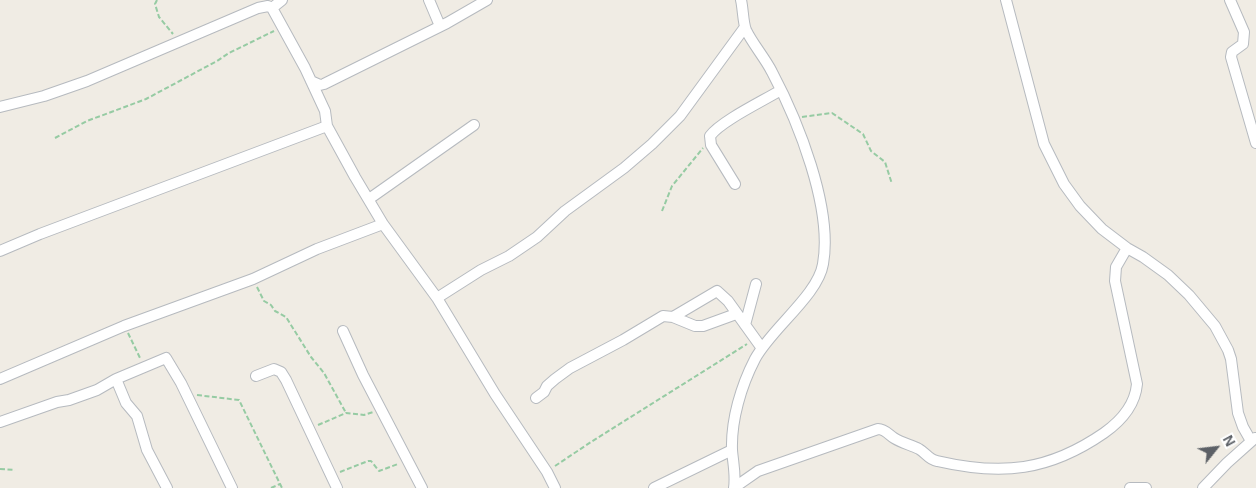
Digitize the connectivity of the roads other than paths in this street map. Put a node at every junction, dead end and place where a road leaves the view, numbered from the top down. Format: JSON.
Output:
{"nodes":[{"id":1,"x":282,"y":0,"type":"edge"},
{"id":2,"x":429,"y":0,"type":"edge"},
{"id":3,"x":487,"y":0,"type":"edge"},
{"id":4,"x":741,"y":0,"type":"edge"},
{"id":5,"x":1006,"y":0,"type":"edge"},
{"id":6,"x":1230,"y":0,"type":"edge"},
{"id":7,"x":272,"y":8,"type":"junction"},
{"id":8,"x":440,"y":26,"type":"junction"},
{"id":9,"x":745,"y":27,"type":"junction"},
{"id":10,"x":311,"y":81,"type":"junction"},
{"id":11,"x":781,"y":90,"type":"junction"},
{"id":12,"x":0,"y":108,"type":"edge"},
{"id":13,"x":474,"y":125,"type":"dead end"},
{"id":14,"x":327,"y":126,"type":"junction"},
{"id":15,"x":1256,"y":143,"type":"edge"},
{"id":16,"x":735,"y":184,"type":"dead end"},
{"id":17,"x":369,"y":199,"type":"junction"},
{"id":18,"x":384,"y":224,"type":"junction"},
{"id":19,"x":1128,"y":248,"type":"junction"},
{"id":20,"x":0,"y":251,"type":"edge"},
{"id":21,"x":756,"y":284,"type":"dead end"},
{"id":22,"x":437,"y":298,"type":"junction"},
{"id":23,"x":736,"y":314,"type":"junction"},
{"id":24,"x":673,"y":317,"type":"junction"},
{"id":25,"x":745,"y":325,"type":"junction"},
{"id":26,"x":343,"y":331,"type":"dead end"},
{"id":27,"x":759,"y":343,"type":"junction"},
{"id":28,"x":256,"y":376,"type":"dead end"},
{"id":29,"x":0,"y":379,"type":"edge"},
{"id":30,"x":116,"y":379,"type":"junction"},
{"id":31,"x":536,"y":398,"type":"dead end"},
{"id":32,"x":0,"y":422,"type":"edge"},
{"id":33,"x":1254,"y":439,"type":"edge"},
{"id":34,"x":732,"y":450,"type":"junction"},
{"id":35,"x":734,"y":487,"type":"edge"},
{"id":36,"x":166,"y":488,"type":"edge"},
{"id":37,"x":232,"y":488,"type":"edge"},
{"id":38,"x":337,"y":488,"type":"edge"},
{"id":39,"x":422,"y":488,"type":"edge"},
{"id":40,"x":555,"y":488,"type":"edge"},
{"id":41,"x":654,"y":488,"type":"edge"},
{"id":42,"x":1130,"y":488,"type":"edge"},
{"id":43,"x":1146,"y":488,"type":"edge"},
{"id":44,"x":1203,"y":488,"type":"edge"}],
"edges":[{"from":1,"to":7,"type":"street"},
{"from":2,"to":8,"type":"street"},
{"from":3,"to":8,"type":"street"},
{"from":4,"to":9,"type":"street"},
{"from":5,"to":19,"type":"street"},
{"from":6,"to":15,"type":"street"},
{"from":7,"to":10,"type":"street"},
{"from":7,"to":12,"type":"street"},
{"from":8,"to":10,"type":"street"},
{"from":9,"to":11,"type":"street"},
{"from":9,"to":22,"type":"street"},
{"from":10,"to":14,"type":"street"},
{"from":11,"to":16,"type":"street"},
{"from":11,"to":27,"type":"street"},
{"from":13,"to":17,"type":"street"},
{"from":14,"to":17,"type":"street"},
{"from":14,"to":20,"type":"street"},
{"from":17,"to":18,"type":"street"},
{"from":18,"to":22,"type":"street"},
{"from":18,"to":29,"type":"street"},
{"from":19,"to":33,"type":"street"},
{"from":19,"to":35,"type":"street"},
{"from":21,"to":25,"type":"street"},
{"from":22,"to":40,"type":"street"},
{"from":23,"to":24,"type":"street"},
{"from":23,"to":24,"type":"street"},
{"from":23,"to":25,"type":"street"},
{"from":24,"to":31,"type":"street"},
{"from":25,"to":27,"type":"street"},
{"from":26,"to":39,"type":"street"},
{"from":27,"to":34,"type":"street"},
{"from":28,"to":38,"type":"street"},
{"from":30,"to":32,"type":"street"},
{"from":30,"to":36,"type":"street"},
{"from":30,"to":37,"type":"street"},
{"from":33,"to":44,"type":"street"},
{"from":34,"to":35,"type":"street"},
{"from":34,"to":41,"type":"street"},
{"from":42,"to":43,"type":"street"}]}
